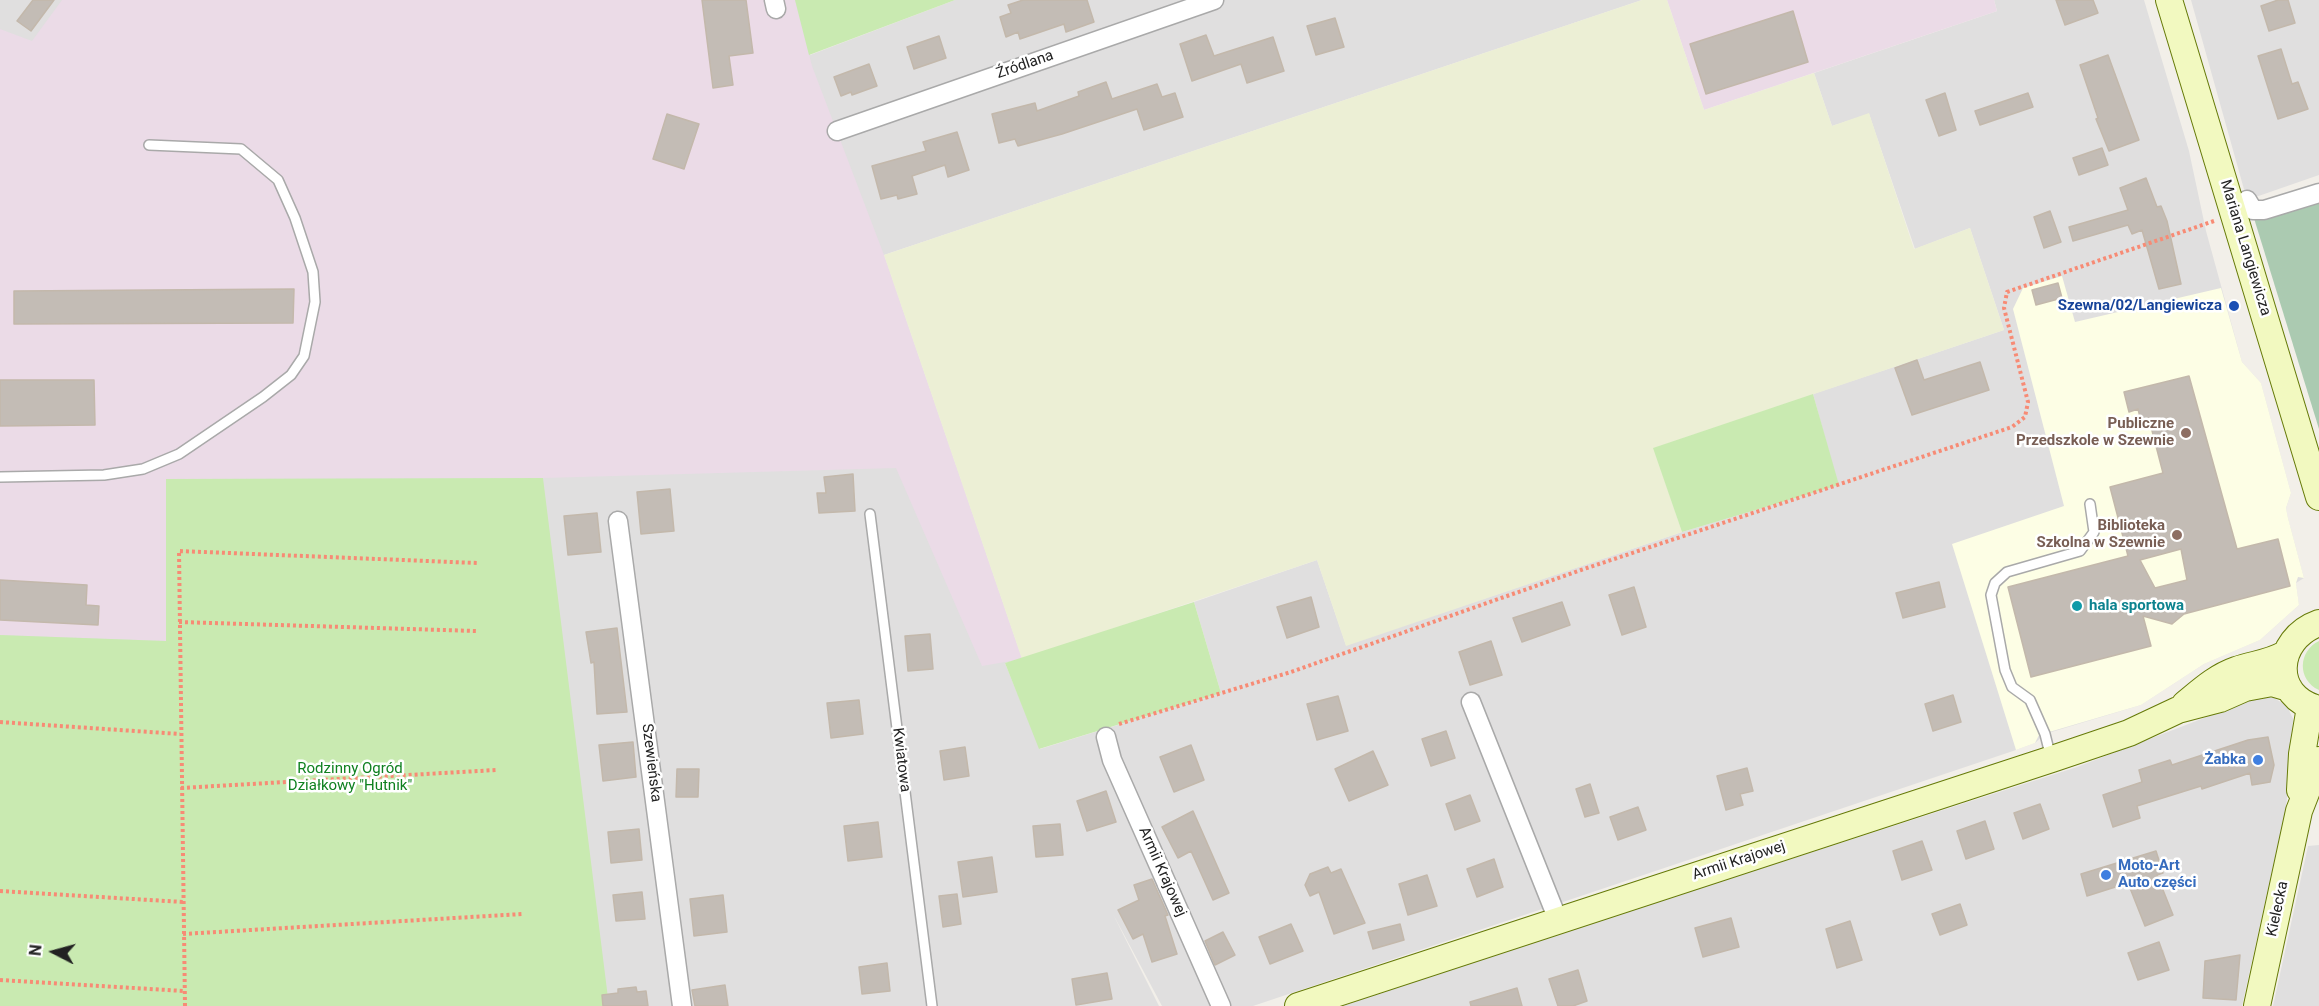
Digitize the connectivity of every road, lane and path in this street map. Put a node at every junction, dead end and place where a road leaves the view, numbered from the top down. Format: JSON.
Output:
{"nodes":[{"id":1,"x":1214,"y":0,"type":"edge"},
{"id":2,"x":2169,"y":0,"type":"edge"},
{"id":3,"x":837,"y":131,"type":"dead end"},
{"id":4,"x":149,"y":145,"type":"dead end"},
{"id":5,"x":2319,"y":193,"type":"edge"},
{"id":6,"x":2241,"y":207,"type":"junction"},
{"id":7,"x":0,"y":477,"type":"edge"},
{"id":8,"x":2319,"y":497,"type":"edge"},
{"id":9,"x":2090,"y":504,"type":"dead end"},
{"id":10,"x":870,"y":514,"type":"dead end"},
{"id":11,"x":618,"y":521,"type":"dead end"},
{"id":12,"x":477,"y":563,"type":"dead end"},
{"id":13,"x":178,"y":622,"type":"junction"},
{"id":14,"x":2319,"y":623,"type":"edge"},
{"id":15,"x":476,"y":631,"type":"dead end"},
{"id":16,"x":2285,"y":654,"type":"junction"},
{"id":17,"x":2289,"y":688,"type":"junction"},
{"id":18,"x":1471,"y":702,"type":"dead end"},
{"id":19,"x":2314,"y":708,"type":"edge"},
{"id":20,"x":2178,"y":710,"type":"junction"},
{"id":21,"x":0,"y":722,"type":"edge"},
{"id":22,"x":180,"y":734,"type":"junction"},
{"id":23,"x":1106,"y":737,"type":"joint"},
{"id":24,"x":2052,"y":759,"type":"junction"},
{"id":25,"x":2319,"y":760,"type":"edge"},
{"id":26,"x":496,"y":770,"type":"dead end"},
{"id":27,"x":181,"y":788,"type":"junction"},
{"id":28,"x":2299,"y":811,"type":"junction"},
{"id":29,"x":0,"y":891,"type":"edge"},
{"id":30,"x":183,"y":902,"type":"junction"},
{"id":31,"x":522,"y":914,"type":"dead end"},
{"id":32,"x":1558,"y":920,"type":"junction"},
{"id":33,"x":183,"y":934,"type":"junction"},
{"id":34,"x":0,"y":980,"type":"edge"},
{"id":35,"x":184,"y":992,"type":"junction"},
{"id":36,"x":185,"y":1006,"type":"edge"},
{"id":37,"x":682,"y":1006,"type":"edge"},
{"id":38,"x":932,"y":1006,"type":"edge"},
{"id":39,"x":1221,"y":1006,"type":"edge"},
{"id":40,"x":1298,"y":1006,"type":"edge"},
{"id":41,"x":2257,"y":1006,"type":"edge"}],
"edges":[{"from":1,"to":3,"type":"street","name":"Źródlana"},
{"from":2,"to":6,"type":"street","name":"Mariana Langiewicza"},
{"from":4,"to":7,"type":"lane"},
{"from":5,"to":6,"type":"street"},
{"from":6,"to":8,"type":"street","name":"Mariana Langiewicza"},
{"from":6,"to":23,"type":"path"},
{"from":9,"to":24,"type":"lane"},
{"from":10,"to":38,"type":"lane","name":"Kwiatowa"},
{"from":11,"to":37,"type":"street","name":"Szewieńska"},
{"from":12,"to":13,"type":"path"},
{"from":13,"to":15,"type":"path"},
{"from":13,"to":22,"type":"path"},
{"from":14,"to":16,"type":"street"},
{"from":16,"to":17,"type":"street"},
{"from":16,"to":20,"type":"street","name":"Armii Krajowej"},
{"from":17,"to":19,"type":"street"},
{"from":17,"to":20,"type":"street","name":"Armii Krajowej"},
{"from":18,"to":32,"type":"street"},
{"from":19,"to":28,"type":"street","name":"Kielecka"},
{"from":20,"to":24,"type":"street","name":"Armii Krajowej"},
{"from":21,"to":22,"type":"path"},
{"from":22,"to":27,"type":"path"},
{"from":23,"to":39,"type":"street","name":"Armii Krajowej"},
{"from":24,"to":32,"type":"street","name":"Armii Krajowej"},
{"from":25,"to":28,"type":"street","name":"Kielecka"},
{"from":26,"to":27,"type":"path"},
{"from":27,"to":30,"type":"path"},
{"from":28,"to":41,"type":"street","name":"Kielecka"},
{"from":29,"to":30,"type":"path"},
{"from":30,"to":33,"type":"path"},
{"from":31,"to":33,"type":"path"},
{"from":32,"to":40,"type":"street","name":"Armii Krajowej"},
{"from":33,"to":35,"type":"path"},
{"from":34,"to":35,"type":"path"},
{"from":35,"to":36,"type":"path"}]}
